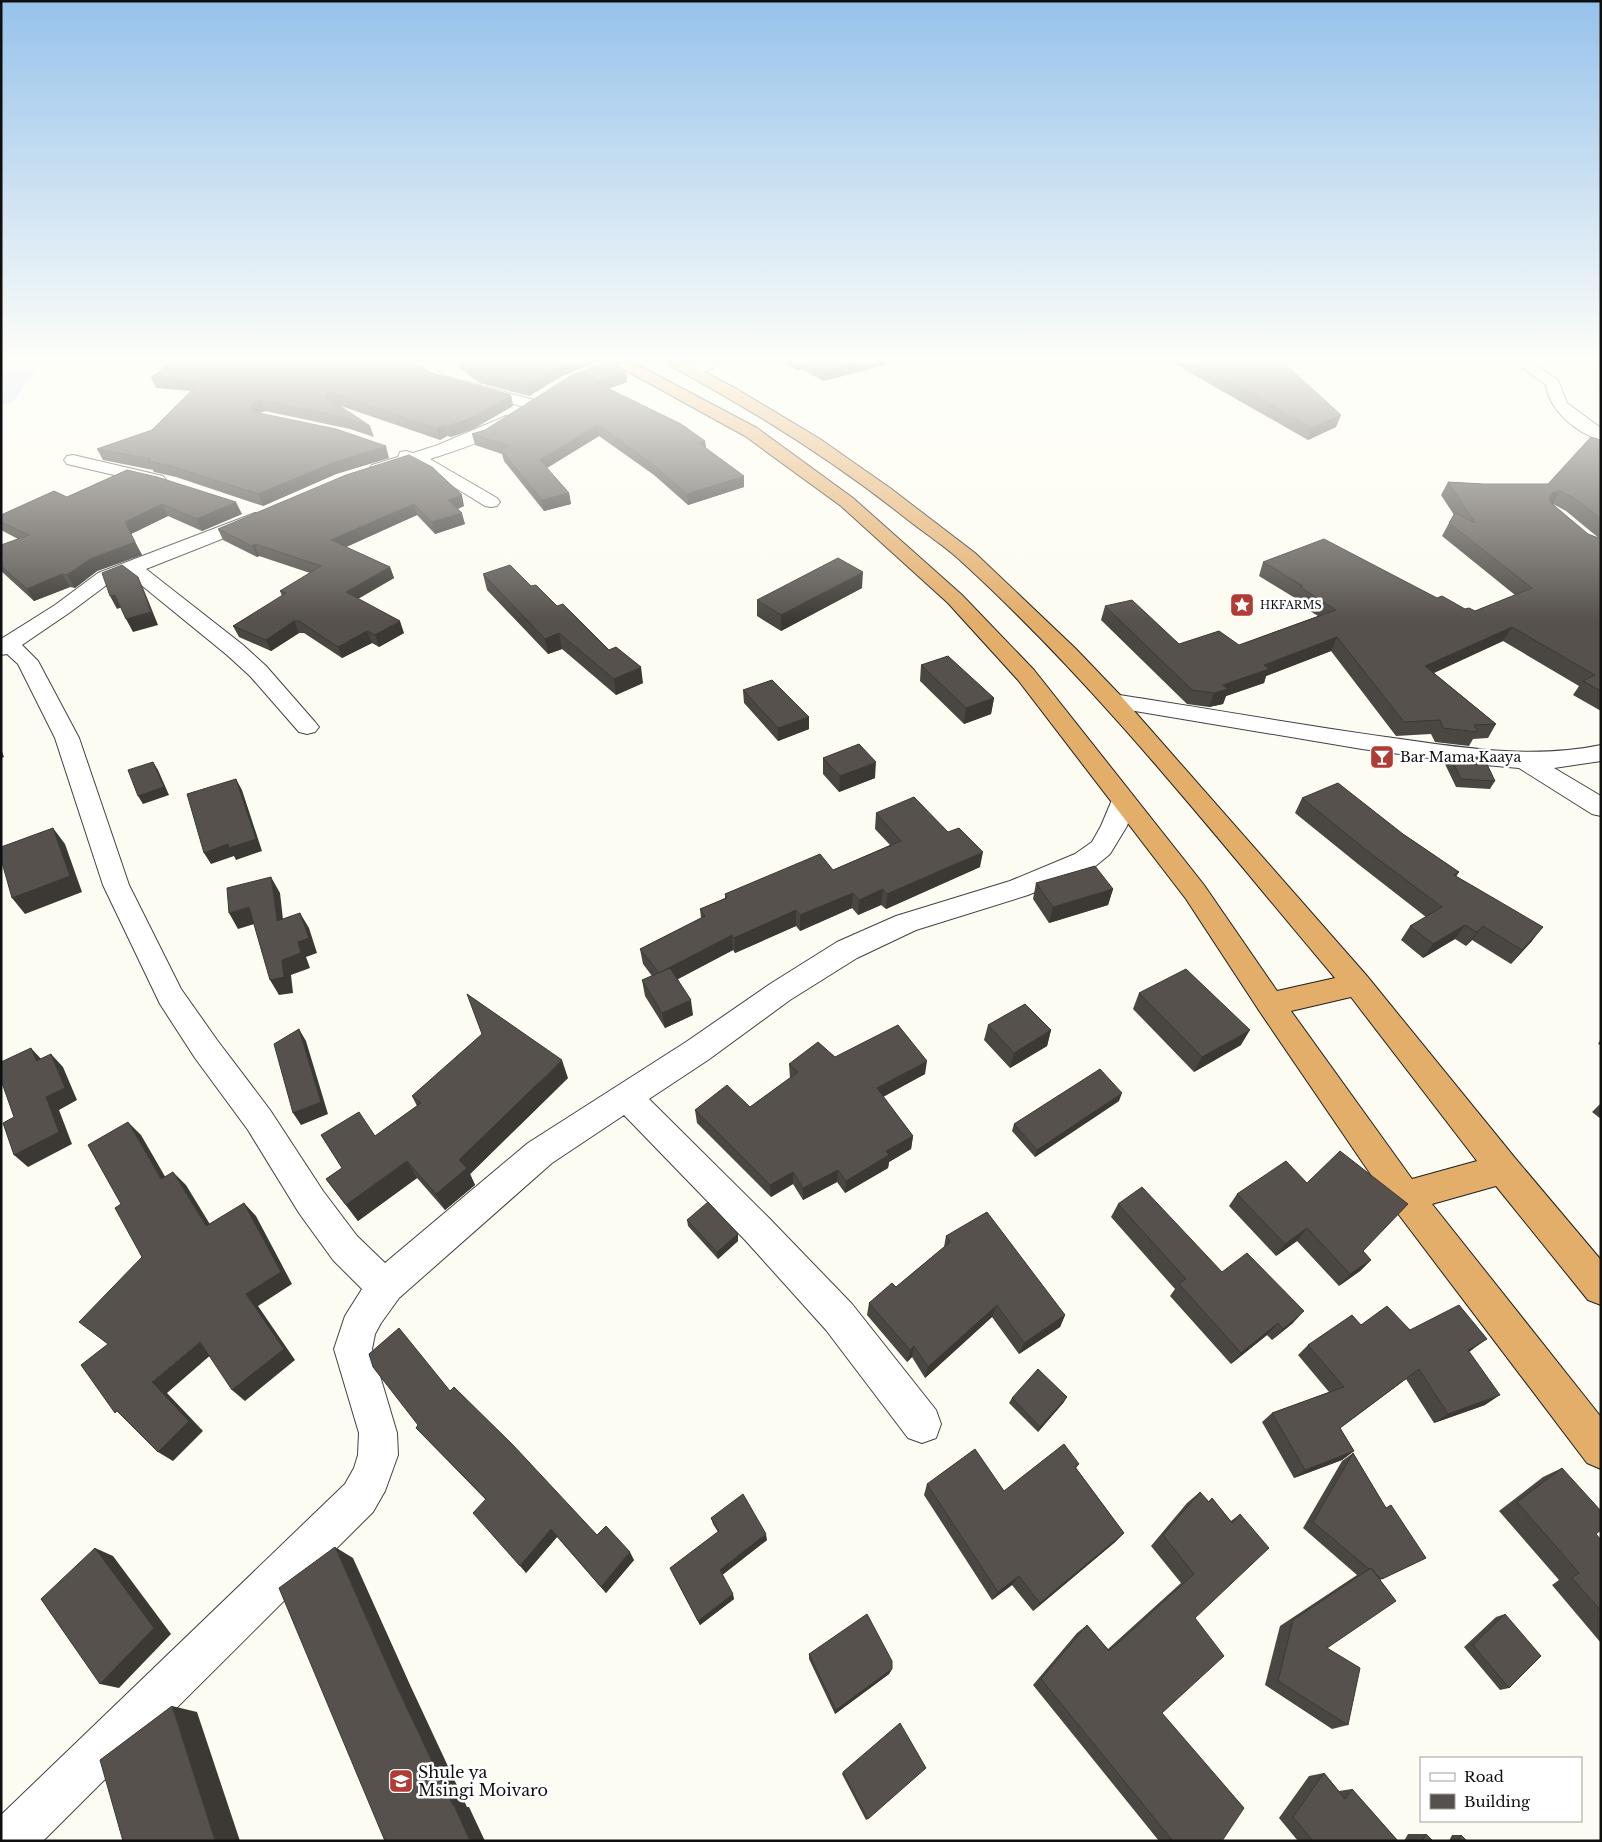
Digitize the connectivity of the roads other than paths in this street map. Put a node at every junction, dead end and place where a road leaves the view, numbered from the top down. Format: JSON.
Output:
{"nodes":[{"id":1,"x":388,"y":449,"type":"dead end"},
{"id":2,"x":439,"y":449,"type":"edge"},
{"id":3,"x":774,"y":449,"type":"edge"},
{"id":4,"x":823,"y":449,"type":"edge"},
{"id":5,"x":412,"y":458,"type":"junction"},
{"id":6,"x":73,"y":460,"type":"dead end"},
{"id":7,"x":358,"y":475,"type":"edge"},
{"id":8,"x":176,"y":486,"type":"edge"},
{"id":9,"x":491,"y":502,"type":"dead end"},
{"id":10,"x":242,"y":505,"type":"dead end"},
{"id":11,"x":132,"y":567,"type":"junction"},
{"id":12,"x":5,"y":647,"type":"edge"},
{"id":13,"x":1113,"y":701,"type":"junction"},
{"id":14,"x":307,"y":727,"type":"dead end"},
{"id":15,"x":1601,"y":753,"type":"edge"},
{"id":16,"x":1524,"y":760,"type":"junction"},
{"id":17,"x":1123,"y":802,"type":"junction"},
{"id":18,"x":1601,"y":808,"type":"edge"},
{"id":19,"x":1357,"y":984,"type":"junction"},
{"id":20,"x":1270,"y":1004,"type":"junction"},
{"id":21,"x":626,"y":1096,"type":"junction"},
{"id":22,"x":1503,"y":1169,"type":"junction"},
{"id":23,"x":1405,"y":1196,"type":"junction"},
{"id":24,"x":386,"y":1286,"type":"junction"},
{"id":25,"x":1601,"y":1288,"type":"edge"},
{"id":26,"x":922,"y":1424,"type":"dead end"},
{"id":27,"x":1601,"y":1449,"type":"edge"},
{"id":28,"x":10,"y":1841,"type":"edge"}],
"edges":[{"from":1,"to":5,"type":"street"},
{"from":2,"to":5,"type":"street"},
{"from":3,"to":17,"type":"highway"},
{"from":4,"to":13,"type":"highway"},
{"from":5,"to":7,"type":"street"},
{"from":5,"to":9,"type":"street"},
{"from":6,"to":8,"type":"street"},
{"from":10,"to":11,"type":"street"},
{"from":11,"to":12,"type":"street"},
{"from":11,"to":14,"type":"street"},
{"from":12,"to":24,"type":"street"},
{"from":13,"to":16,"type":"street"},
{"from":13,"to":19,"type":"highway"},
{"from":15,"to":16,"type":"street"},
{"from":16,"to":18,"type":"street"},
{"from":17,"to":20,"type":"highway"},
{"from":17,"to":21,"type":"street"},
{"from":19,"to":20,"type":"highway"},
{"from":19,"to":22,"type":"highway"},
{"from":20,"to":23,"type":"highway"},
{"from":21,"to":24,"type":"street"},
{"from":21,"to":26,"type":"street"},
{"from":22,"to":23,"type":"highway"},
{"from":22,"to":25,"type":"highway"},
{"from":23,"to":27,"type":"highway"},
{"from":24,"to":28,"type":"street"}]}
